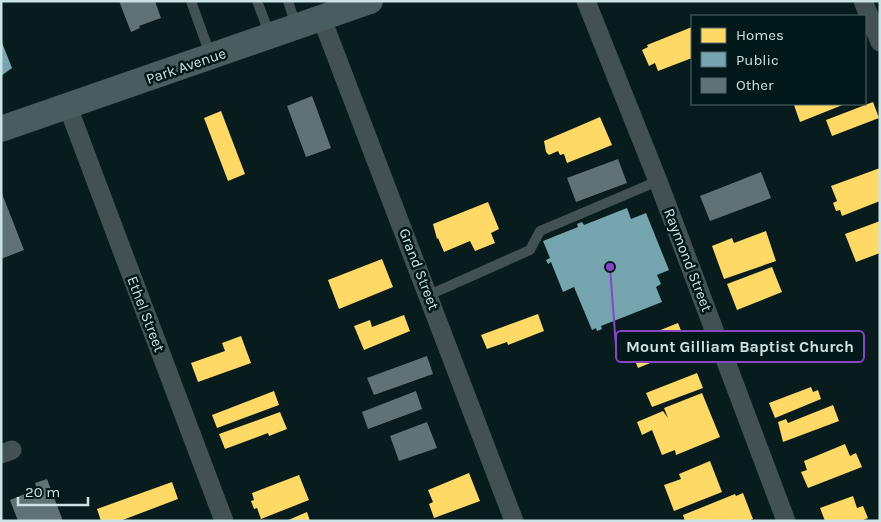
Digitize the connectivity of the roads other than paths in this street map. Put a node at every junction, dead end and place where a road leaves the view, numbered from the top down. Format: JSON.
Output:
{"nodes":[{"id":1,"x":191,"y":1,"type":"edge"},
{"id":2,"x":257,"y":1,"type":"edge"},
{"id":3,"x":288,"y":1,"type":"edge"},
{"id":4,"x":370,"y":1,"type":"edge"},
{"id":5,"x":586,"y":1,"type":"edge"},
{"id":6,"x":863,"y":1,"type":"edge"},
{"id":7,"x":322,"y":18,"type":"junction"},
{"id":8,"x":297,"y":27,"type":"junction"},
{"id":9,"x":270,"y":36,"type":"junction"},
{"id":10,"x":880,"y":42,"type":"edge"},
{"id":11,"x":211,"y":57,"type":"junction"},
{"id":12,"x":68,"y":107,"type":"junction"},
{"id":13,"x":1,"y":129,"type":"edge"},
{"id":14,"x":658,"y":181,"type":"junction"},
{"id":15,"x":429,"y":295,"type":"junction"},
{"id":16,"x":224,"y":521,"type":"edge"},
{"id":17,"x":514,"y":521,"type":"edge"},
{"id":18,"x":786,"y":521,"type":"edge"}],
"edges":[{"from":1,"to":11,"type":"lane"},
{"from":2,"to":9,"type":"lane"},
{"from":3,"to":8,"type":"lane"},
{"from":4,"to":7,"type":"main road","name":"Park Avenue"},
{"from":5,"to":14,"type":"street","name":"Raymond Street"},
{"from":6,"to":10,"type":"street"},
{"from":7,"to":8,"type":"main road","name":"Park Avenue"},
{"from":7,"to":15,"type":"street","name":"Grand Street"},
{"from":8,"to":9,"type":"main road","name":"Park Avenue"},
{"from":9,"to":11,"type":"main road","name":"Park Avenue"},
{"from":11,"to":12,"type":"main road","name":"Park Avenue"},
{"from":12,"to":13,"type":"main road","name":"Park Avenue"},
{"from":12,"to":16,"type":"street","name":"Ethel Street"},
{"from":14,"to":15,"type":"lane"},
{"from":14,"to":18,"type":"street","name":"Raymond Street"},
{"from":15,"to":17,"type":"street","name":"Grand Street"}]}
